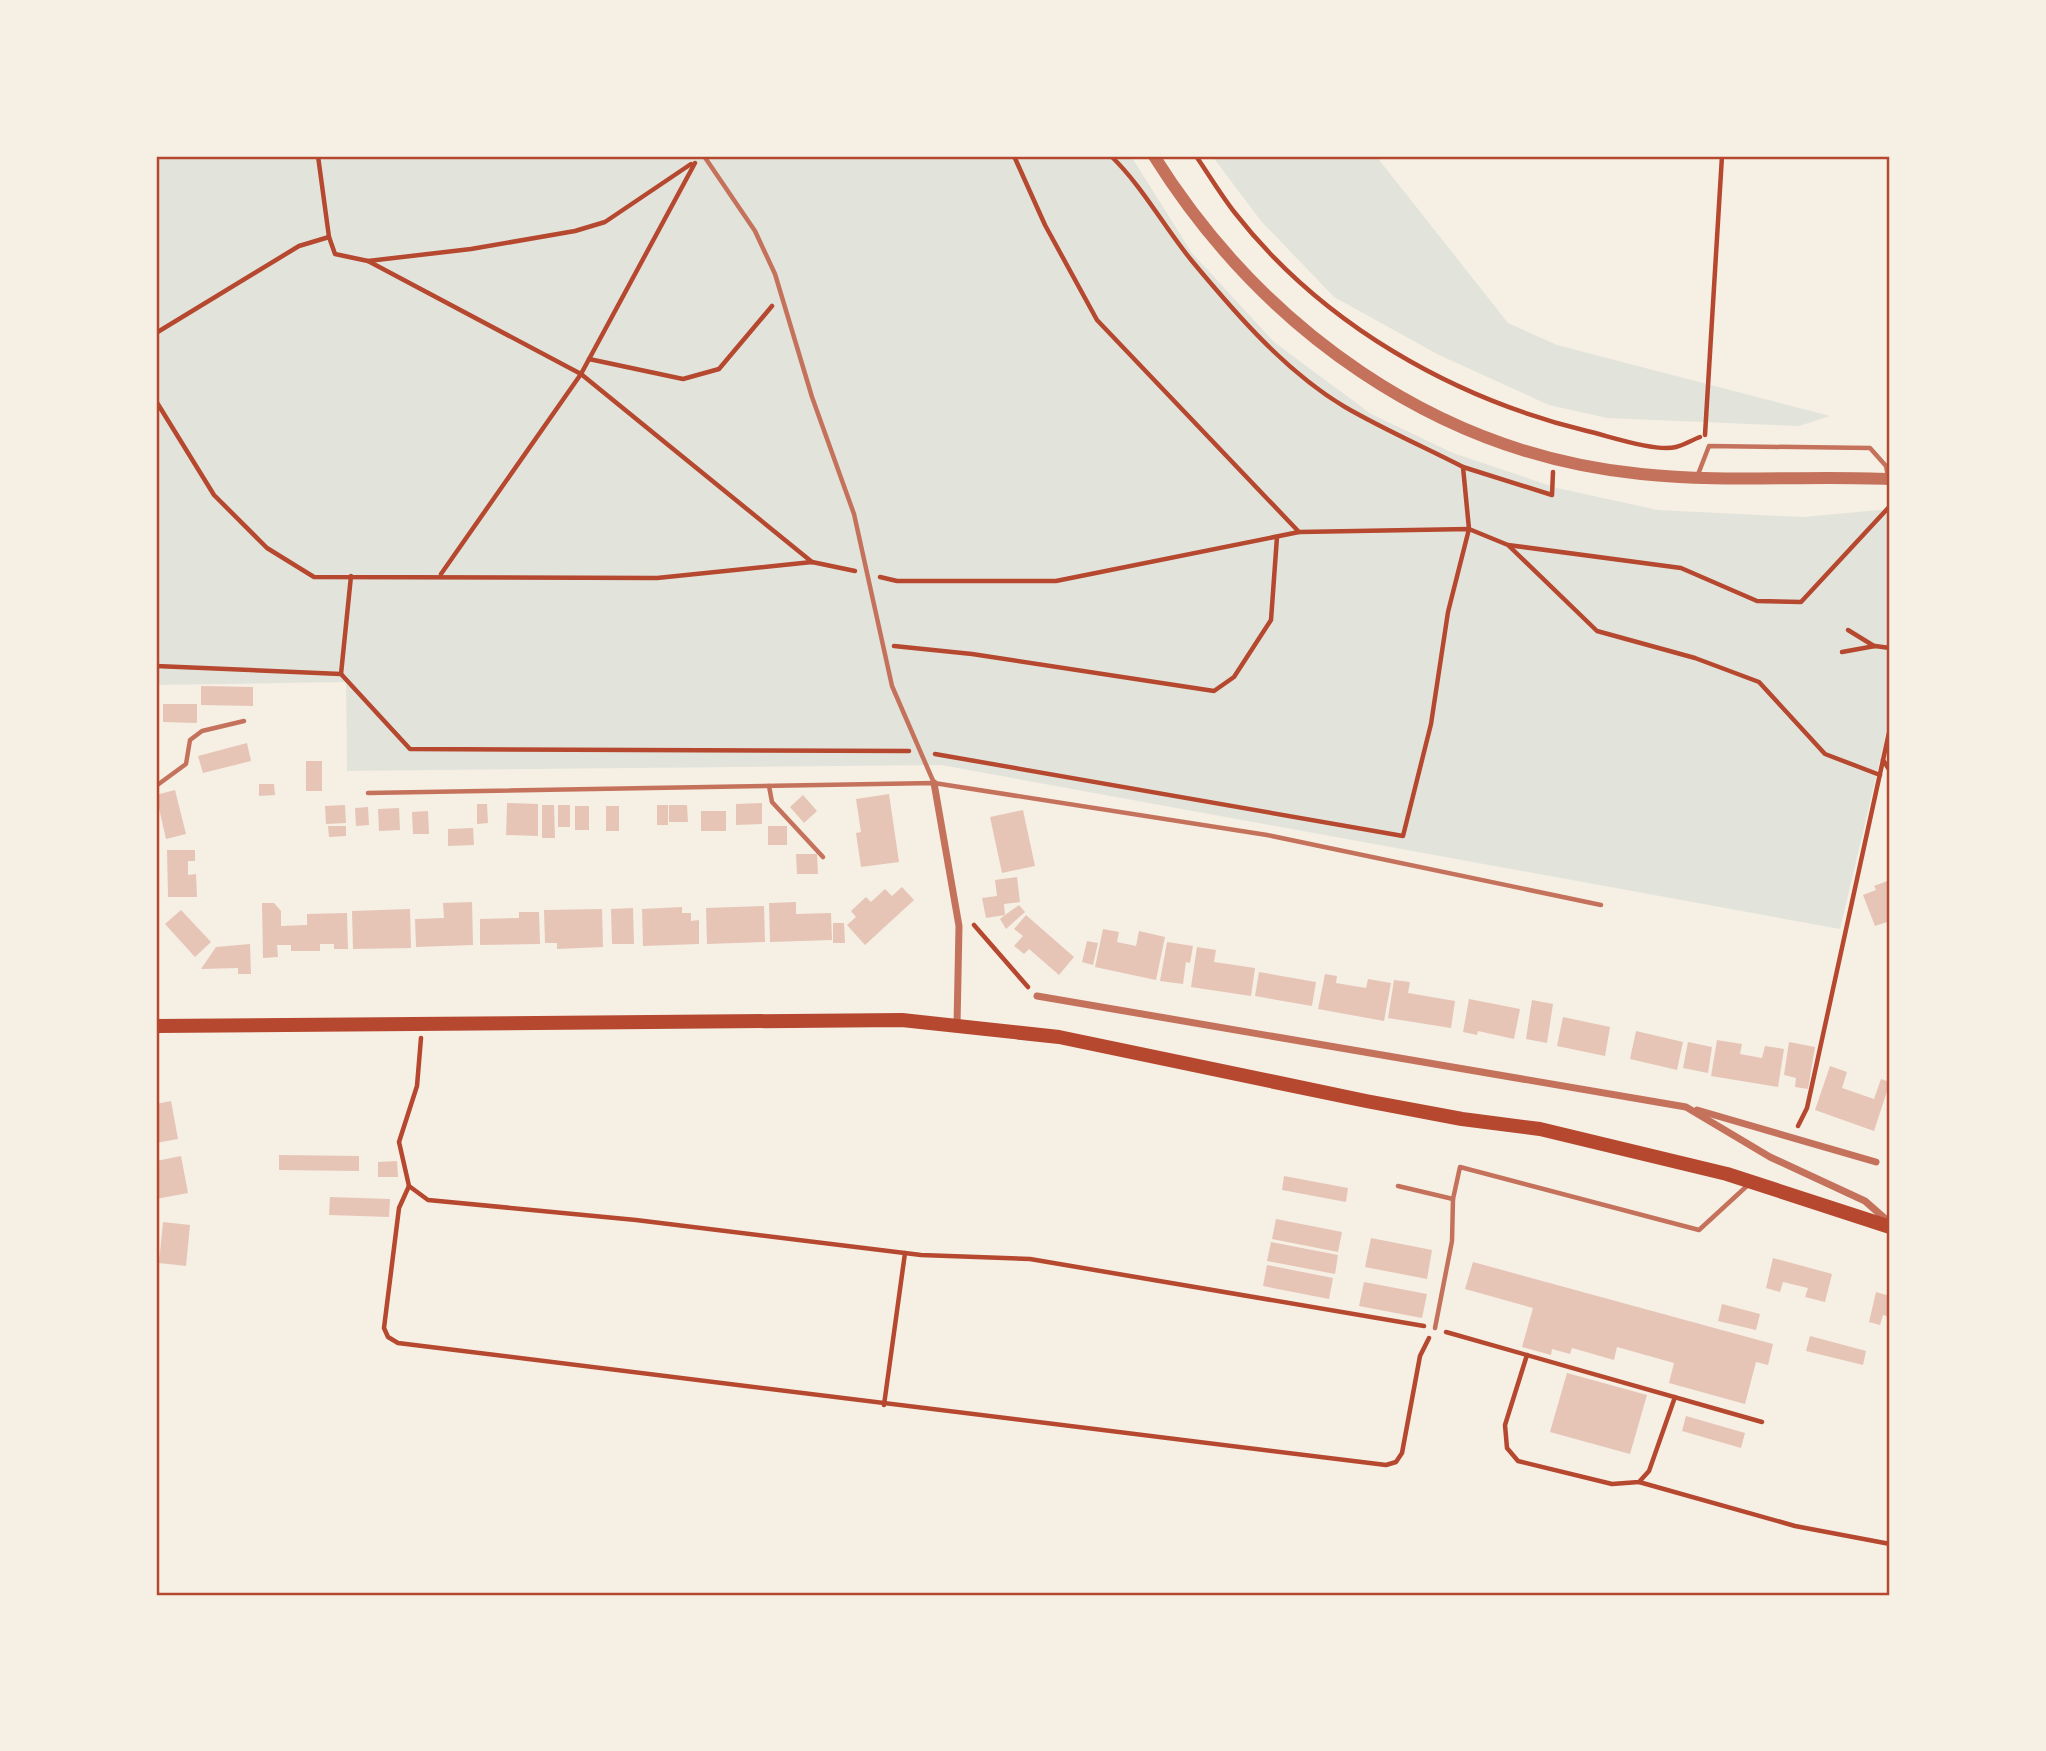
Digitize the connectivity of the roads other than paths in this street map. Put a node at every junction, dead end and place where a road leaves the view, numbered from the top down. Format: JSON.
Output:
{"nodes":[{"id":1,"x":704,"y":156,"type":"edge"},
{"id":2,"x":1154,"y":156,"type":"edge"},
{"id":3,"x":1696,"y":478,"type":"junction"},
{"id":4,"x":1889,"y":479,"type":"edge"},
{"id":5,"x":244,"y":721,"type":"dead end"},
{"id":6,"x":934,"y":783,"type":"junction"},
{"id":7,"x":156,"y":786,"type":"edge"},
{"id":8,"x":769,"y":786,"type":"junction"},
{"id":9,"x":368,"y":793,"type":"dead end"},
{"id":10,"x":823,"y":857,"type":"dead end"},
{"id":11,"x":1601,"y":905,"type":"dead end"},
{"id":12,"x":1037,"y":996,"type":"road end"},
{"id":13,"x":957,"y":1025,"type":"junction"},
{"id":14,"x":156,"y":1026,"type":"edge"},
{"id":15,"x":1686,"y":1107,"type":"junction"},
{"id":16,"x":1876,"y":1162,"type":"dead end"},
{"id":17,"x":1751,"y":1182,"type":"junction"},
{"id":18,"x":1398,"y":1186,"type":"dead end"},
{"id":19,"x":1453,"y":1199,"type":"junction"},
{"id":20,"x":1890,"y":1225,"type":"edge"},
{"id":21,"x":1435,"y":1328,"type":"road end"}],
"edges":[{"from":1,"to":6,"type":"lane"},
{"from":2,"to":3,"type":"street"},
{"from":3,"to":4,"type":"street"},
{"from":3,"to":4,"type":"lane"},
{"from":5,"to":7,"type":"lane"},
{"from":6,"to":8,"type":"lane"},
{"from":6,"to":11,"type":"lane"},
{"from":6,"to":13,"type":"street"},
{"from":8,"to":9,"type":"lane"},
{"from":8,"to":10,"type":"lane"},
{"from":12,"to":15,"type":"street"},
{"from":13,"to":14,"type":"main road"},
{"from":13,"to":17,"type":"main road"},
{"from":15,"to":16,"type":"street"},
{"from":15,"to":20,"type":"street"},
{"from":17,"to":19,"type":"lane"},
{"from":17,"to":20,"type":"main road"},
{"from":18,"to":19,"type":"lane"},
{"from":19,"to":21,"type":"lane"}]}
